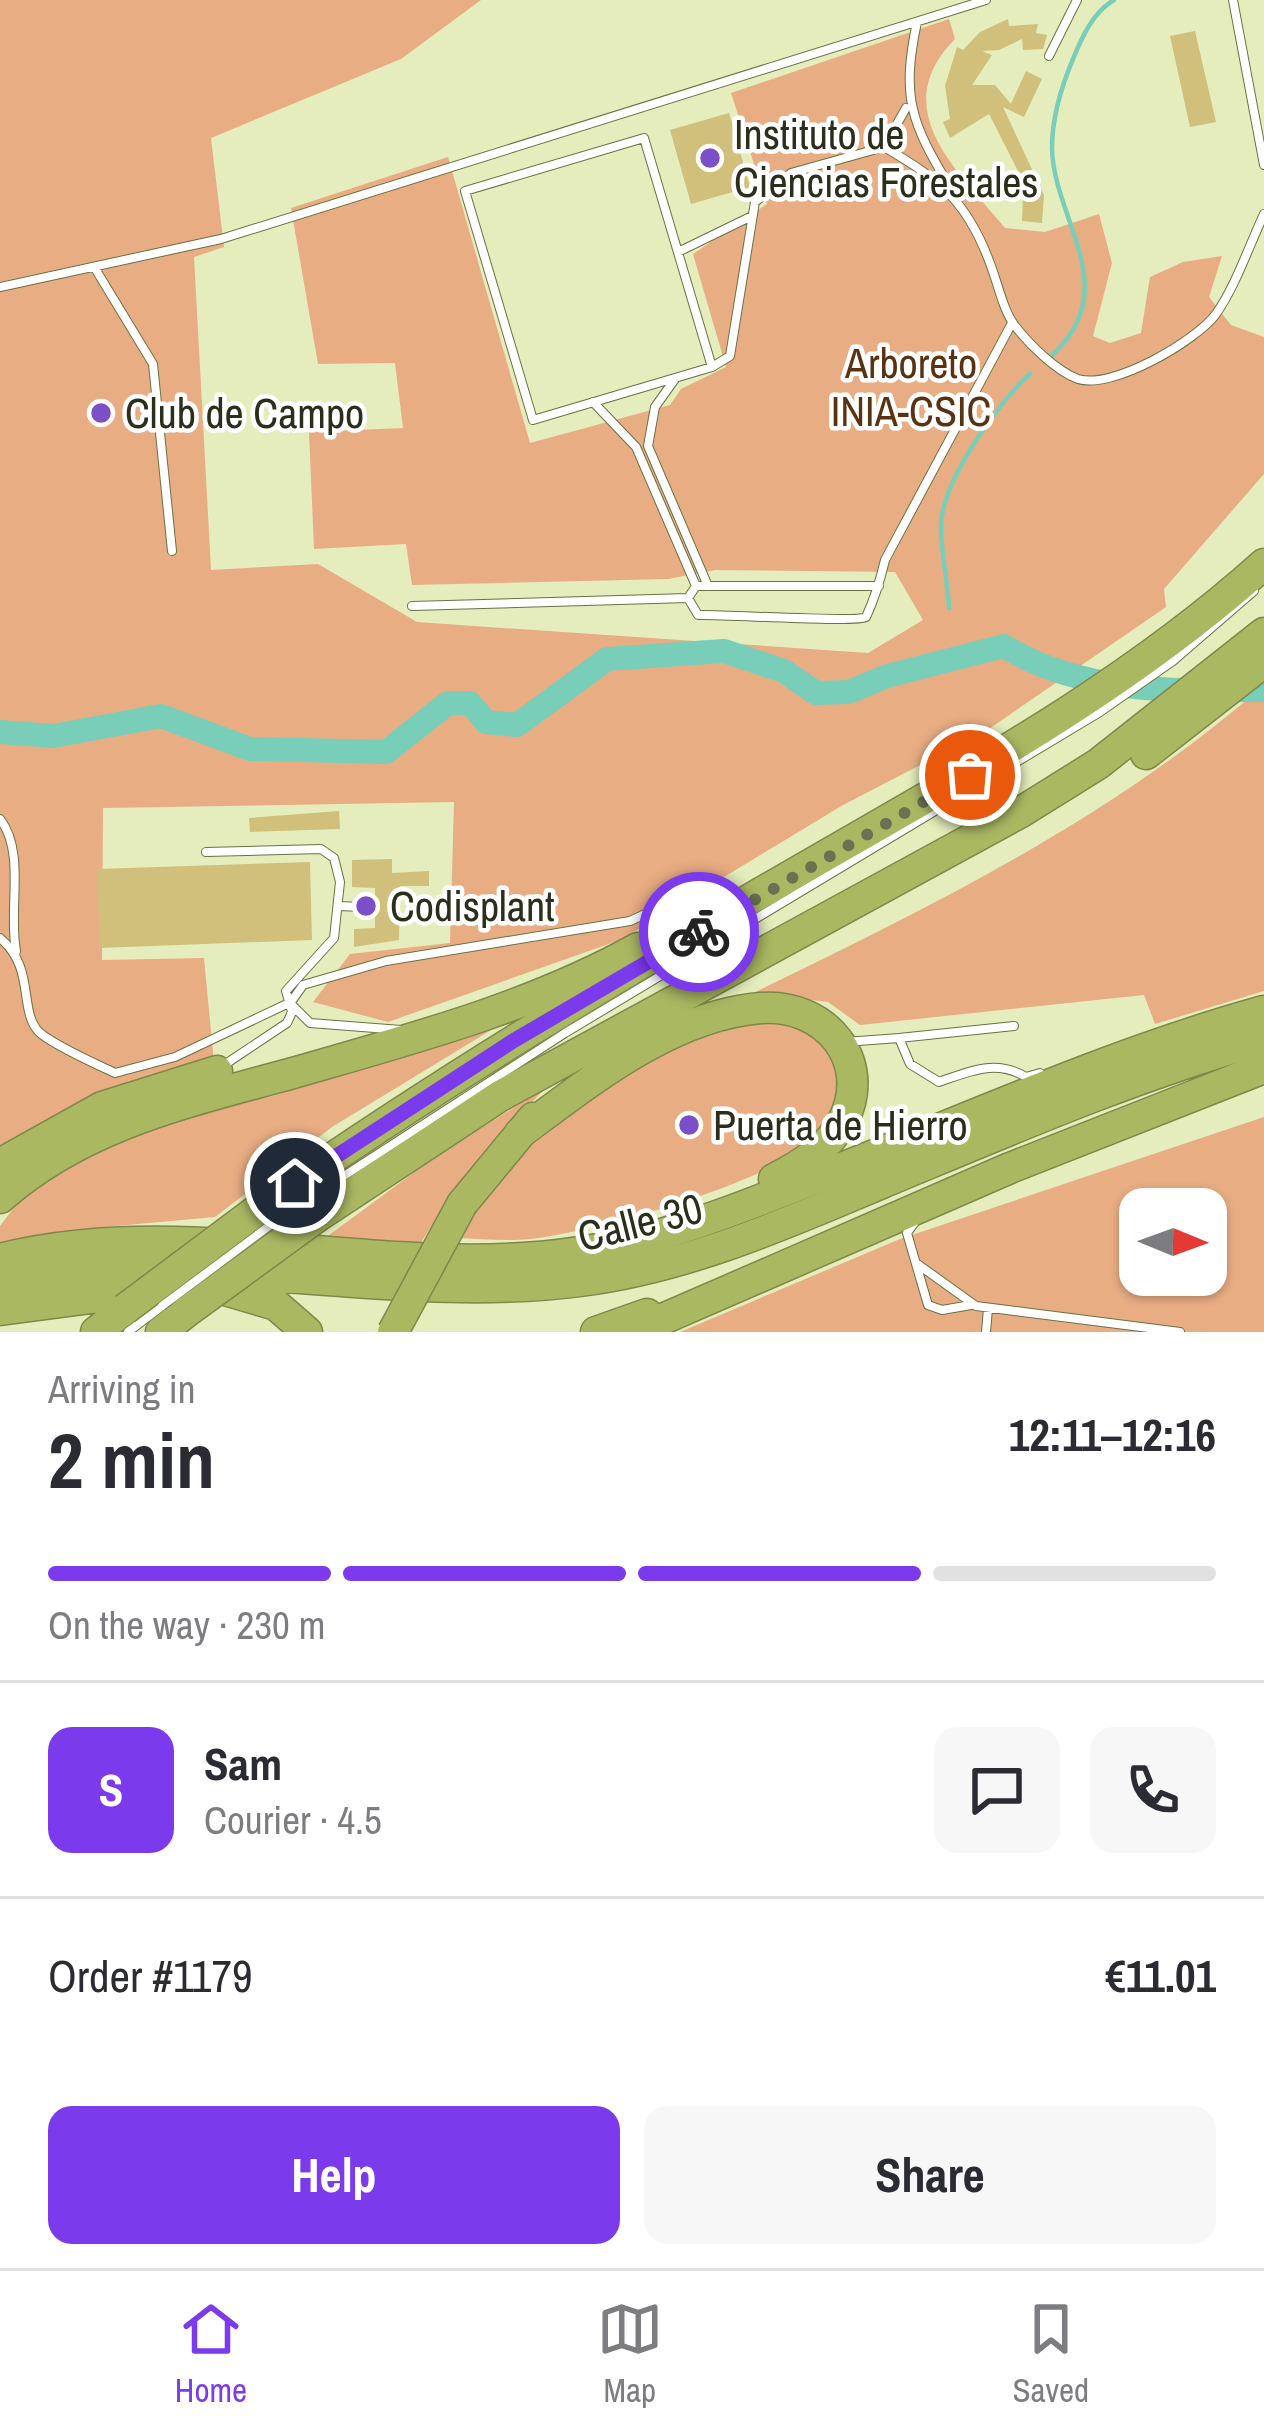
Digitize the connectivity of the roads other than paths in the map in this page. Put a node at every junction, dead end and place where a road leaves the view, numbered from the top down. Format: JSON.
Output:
{"nodes":[{"id":1,"x":986,"y":0,"type":"edge"},
{"id":2,"x":1077,"y":0,"type":"edge"},
{"id":3,"x":1233,"y":0,"type":"edge"},
{"id":4,"x":917,"y":22,"type":"junction"},
{"id":5,"x":1049,"y":56,"type":"dead end"},
{"id":6,"x":908,"y":101,"type":"junction"},
{"id":7,"x":884,"y":147,"type":"junction"},
{"id":8,"x":1264,"y":165,"type":"edge"},
{"id":9,"x":954,"y":194,"type":"junction"},
{"id":10,"x":1264,"y":214,"type":"edge"},
{"id":11,"x":753,"y":215,"type":"junction"},
{"id":12,"x":677,"y":252,"type":"junction"},
{"id":13,"x":96,"y":269,"type":"junction"},
{"id":14,"x":0,"y":287,"type":"edge"},
{"id":15,"x":1012,"y":323,"type":"junction"},
{"id":16,"x":712,"y":367,"type":"junction"},
{"id":17,"x":676,"y":378,"type":"junction"},
{"id":18,"x":593,"y":402,"type":"junction"},
{"id":19,"x":1264,"y":542,"type":"edge"},
{"id":20,"x":172,"y":551,"type":"dead end"},
{"id":21,"x":1264,"y":564,"type":"edge"},
{"id":22,"x":1264,"y":582,"type":"edge"},
{"id":23,"x":696,"y":586,"type":"junction"},
{"id":24,"x":709,"y":586,"type":"junction"},
{"id":25,"x":879,"y":586,"type":"junction"},
{"id":26,"x":1226,"y":597,"type":"junction"},
{"id":27,"x":688,"y":598,"type":"junction"},
{"id":28,"x":412,"y":606,"type":"dead end"},
{"id":29,"x":1262,"y":645,"type":"edge"},
{"id":30,"x":998,"y":758,"type":"junction"},
{"id":31,"x":0,"y":819,"type":"edge"},
{"id":32,"x":206,"y":852,"type":"dead end"},
{"id":33,"x":693,"y":884,"type":"dead end"},
{"id":34,"x":340,"y":907,"type":"junction"},
{"id":35,"x":362,"y":907,"type":"dead end"},
{"id":36,"x":818,"y":922,"type":"junction"},
{"id":37,"x":662,"y":932,"type":"junction"},
{"id":38,"x":0,"y":938,"type":"edge"},
{"id":39,"x":17,"y":956,"type":"junction"},
{"id":40,"x":291,"y":1002,"type":"junction"},
{"id":41,"x":1264,"y":1011,"type":"edge"},
{"id":42,"x":1014,"y":1025,"type":"dead end"},
{"id":43,"x":402,"y":1030,"type":"junction"},
{"id":44,"x":899,"y":1038,"type":"junction"},
{"id":45,"x":1264,"y":1039,"type":"edge"},
{"id":46,"x":841,"y":1042,"type":"junction"},
{"id":47,"x":1094,"y":1067,"type":"junction"},
{"id":48,"x":1264,"y":1068,"type":"edge"},
{"id":49,"x":214,"y":1071,"type":"junction"},
{"id":50,"x":286,"y":1075,"type":"junction"},
{"id":51,"x":520,"y":1133,"type":"junction"},
{"id":52,"x":0,"y":1164,"type":"edge"},
{"id":53,"x":1010,"y":1168,"type":"junction"},
{"id":54,"x":0,"y":1198,"type":"edge"},
{"id":55,"x":290,"y":1211,"type":"junction"},
{"id":56,"x":0,"y":1217,"type":"edge"},
{"id":57,"x":651,"y":1238,"type":"junction"},
{"id":58,"x":908,"y":1246,"type":"junction"},
{"id":59,"x":0,"y":1259,"type":"edge"},
{"id":60,"x":794,"y":1260,"type":"junction"},
{"id":61,"x":916,"y":1263,"type":"junction"},
{"id":62,"x":760,"y":1274,"type":"junction"},
{"id":63,"x":0,"y":1287,"type":"edge"},
{"id":64,"x":953,"y":1292,"type":"junction"},
{"id":65,"x":972,"y":1304,"type":"junction"},
{"id":66,"x":0,"y":1306,"type":"edge"},
{"id":67,"x":988,"y":1308,"type":"junction"},
{"id":68,"x":946,"y":1310,"type":"junction"},
{"id":69,"x":169,"y":1317,"type":"edge"},
{"id":70,"x":127,"y":1320,"type":"edge"},
{"id":71,"x":95,"y":1332,"type":"edge"},
{"id":72,"x":292,"y":1332,"type":"edge"},
{"id":73,"x":307,"y":1332,"type":"edge"},
{"id":74,"x":393,"y":1332,"type":"edge"},
{"id":75,"x":596,"y":1332,"type":"edge"},
{"id":76,"x":633,"y":1332,"type":"edge"},
{"id":77,"x":986,"y":1332,"type":"edge"},
{"id":78,"x":1180,"y":1332,"type":"edge"}],
"edges":[{"from":1,"to":4,"type":"lane"},
{"from":2,"to":5,"type":"lane"},
{"from":3,"to":8,"type":"lane"},
{"from":4,"to":6,"type":"lane"},
{"from":4,"to":13,"type":"lane"},
{"from":6,"to":7,"type":"lane"},
{"from":6,"to":9,"type":"lane"},
{"from":7,"to":9,"type":"lane"},
{"from":7,"to":11,"type":"lane"},
{"from":9,"to":15,"type":"lane"},
{"from":10,"to":15,"type":"lane"},
{"from":11,"to":12,"type":"lane"},
{"from":11,"to":16,"type":"lane"},
{"from":12,"to":16,"type":"lane"},
{"from":12,"to":18,"type":"lane"},
{"from":13,"to":14,"type":"lane"},
{"from":13,"to":20,"type":"lane"},
{"from":15,"to":25,"type":"lane"},
{"from":16,"to":17,"type":"lane"},
{"from":17,"to":18,"type":"lane"},
{"from":17,"to":24,"type":"lane"},
{"from":18,"to":23,"type":"lane"},
{"from":19,"to":26,"type":"highway"},
{"from":21,"to":26,"type":"highway"},
{"from":22,"to":26,"type":"lane"},
{"from":23,"to":24,"type":"lane"},
{"from":23,"to":27,"type":"lane"},
{"from":24,"to":25,"type":"lane"},
{"from":25,"to":27,"type":"lane"},
{"from":26,"to":30,"type":"highway"},
{"from":27,"to":28,"type":"lane"},
{"from":29,"to":36,"type":"highway"},
{"from":30,"to":37,"type":"highway"},
{"from":30,"to":55,"type":"lane"},
{"from":30,"to":55,"type":"highway"},
{"from":31,"to":39,"type":"lane"},
{"from":32,"to":34,"type":"lane"},
{"from":33,"to":40,"type":"lane"},
{"from":34,"to":35,"type":"lane"},
{"from":34,"to":40,"type":"lane"},
{"from":36,"to":51,"type":"highway"},
{"from":36,"to":55,"type":"highway"},
{"from":37,"to":43,"type":"highway"},
{"from":37,"to":50,"type":"highway"},
{"from":38,"to":39,"type":"lane"},
{"from":39,"to":40,"type":"lane"},
{"from":40,"to":43,"type":"lane"},
{"from":40,"to":49,"type":"lane"},
{"from":41,"to":47,"type":"highway","name":"Calle 30"},
{"from":42,"to":44,"type":"lane"},
{"from":43,"to":49,"type":"highway"},
{"from":44,"to":46,"type":"lane"},
{"from":44,"to":47,"type":"lane"},
{"from":45,"to":63,"type":"highway","name":"Calle 30"},
{"from":46,"to":51,"type":"highway"},
{"from":46,"to":57,"type":"highway"},
{"from":47,"to":57,"type":"highway","name":"Calle 30"},
{"from":48,"to":53,"type":"highway"},
{"from":49,"to":52,"type":"highway"},
{"from":50,"to":54,"type":"highway"},
{"from":50,"to":56,"type":"highway"},
{"from":51,"to":74,"type":"highway","bridge":true},
{"from":53,"to":58,"type":"lane"},
{"from":53,"to":60,"type":"highway"},
{"from":55,"to":69,"type":"highway","bridge":true},
{"from":55,"to":70,"type":"highway","bridge":true},
{"from":57,"to":59,"type":"highway","name":"Calle 30"},
{"from":58,"to":60,"type":"lane"},
{"from":58,"to":61,"type":"lane"},
{"from":60,"to":62,"type":"highway"},
{"from":61,"to":64,"type":"lane"},
{"from":61,"to":68,"type":"lane"},
{"from":62,"to":75,"type":"highway"},
{"from":62,"to":76,"type":"highway"},
{"from":64,"to":65,"type":"lane"},
{"from":64,"to":68,"type":"lane"},
{"from":65,"to":67,"type":"lane"},
{"from":65,"to":68,"type":"lane"},
{"from":66,"to":72,"type":"highway"},
{"from":66,"to":73,"type":"highway"},
{"from":67,"to":77,"type":"lane"},
{"from":67,"to":78,"type":"lane"},
{"from":69,"to":70,"type":"lane"},
{"from":70,"to":71,"type":"highway"}]}
